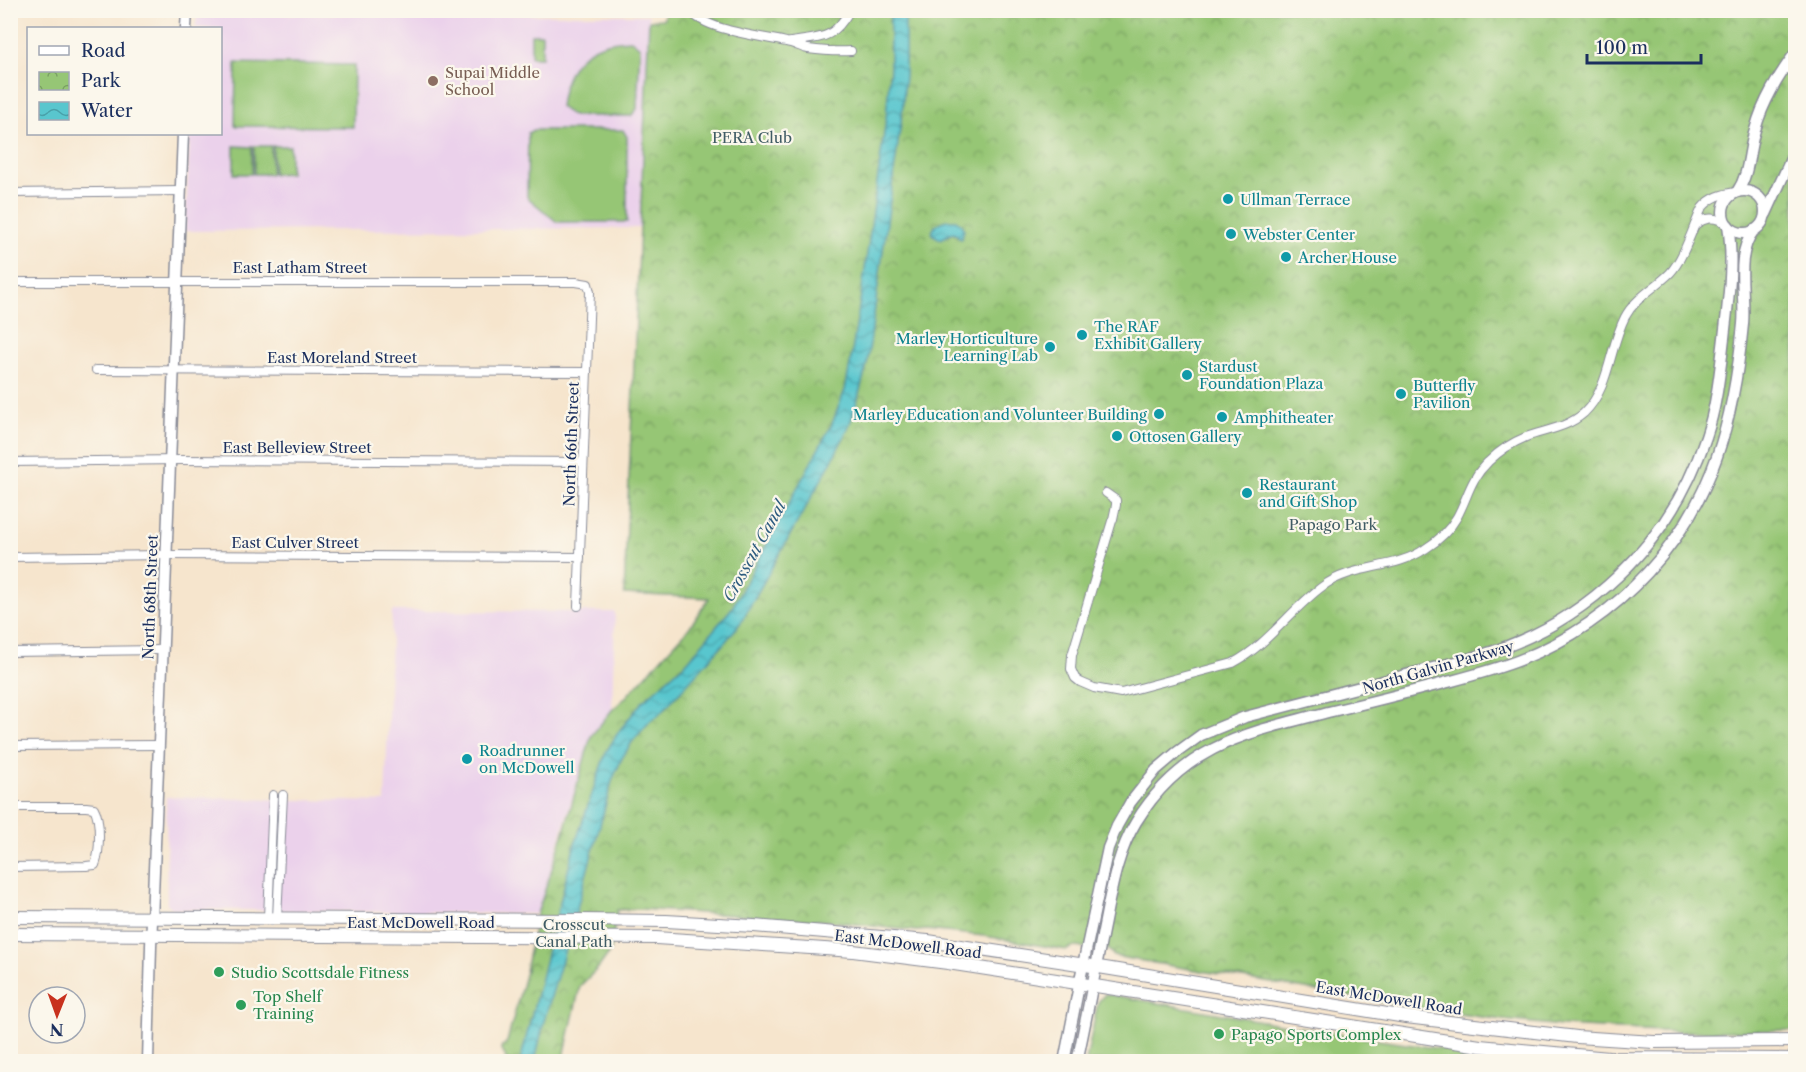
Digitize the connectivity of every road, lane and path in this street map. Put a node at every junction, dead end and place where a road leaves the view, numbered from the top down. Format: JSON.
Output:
{"nodes":[{"id":1,"x":187,"y":10,"type":"edge"},
{"id":2,"x":690,"y":10,"type":"edge"},
{"id":3,"x":850,"y":10,"type":"edge"},
{"id":4,"x":186,"y":27,"type":"edge"},
{"id":5,"x":790,"y":42,"type":"junction"},
{"id":6,"x":850,"y":51,"type":"dead end"},
{"id":7,"x":1796,"y":52,"type":"edge"},
{"id":8,"x":183,"y":135,"type":"edge"},
{"id":9,"x":1796,"y":148,"type":"edge"},
{"id":10,"x":181,"y":191,"type":"junction"},
{"id":11,"x":1737,"y":192,"type":"junction"},
{"id":12,"x":10,"y":193,"type":"edge"},
{"id":13,"x":1764,"y":218,"type":"junction"},
{"id":14,"x":1727,"y":224,"type":"junction"},
{"id":15,"x":1695,"y":225,"type":"junction"},
{"id":16,"x":1754,"y":230,"type":"junction"},
{"id":17,"x":178,"y":281,"type":"junction"},
{"id":18,"x":10,"y":282,"type":"edge"},
{"id":19,"x":588,"y":284,"type":"joint"},
{"id":20,"x":96,"y":370,"type":"dead end"},
{"id":21,"x":174,"y":370,"type":"junction"},
{"id":22,"x":587,"y":372,"type":"junction"},
{"id":23,"x":170,"y":460,"type":"junction"},
{"id":24,"x":10,"y":462,"type":"edge"},
{"id":25,"x":584,"y":462,"type":"junction"},
{"id":26,"x":1106,"y":493,"type":"dead end"},
{"id":27,"x":166,"y":555,"type":"junction"},
{"id":28,"x":10,"y":557,"type":"edge"},
{"id":29,"x":580,"y":557,"type":"junction"},
{"id":30,"x":578,"y":606,"type":"dead end"},
{"id":31,"x":162,"y":650,"type":"junction"},
{"id":32,"x":10,"y":652,"type":"edge"},
{"id":33,"x":159,"y":745,"type":"junction"},
{"id":34,"x":10,"y":746,"type":"edge"},
{"id":35,"x":273,"y":795,"type":"dead end"},
{"id":36,"x":283,"y":795,"type":"dead end"},
{"id":37,"x":10,"y":807,"type":"edge"},
{"id":38,"x":10,"y":867,"type":"edge"},
{"id":39,"x":10,"y":917,"type":"edge"},
{"id":40,"x":152,"y":918,"type":"junction"},
{"id":41,"x":272,"y":918,"type":"junction"},
{"id":42,"x":296,"y":918,"type":"junction"},
{"id":43,"x":736,"y":925,"type":"junction"},
{"id":44,"x":10,"y":934,"type":"edge"},
{"id":45,"x":151,"y":935,"type":"junction"},
{"id":46,"x":296,"y":936,"type":"junction"},
{"id":47,"x":896,"y":939,"type":"junction"},
{"id":48,"x":810,"y":948,"type":"junction"},
{"id":49,"x":1083,"y":965,"type":"junction"},
{"id":50,"x":1096,"y":967,"type":"junction"},
{"id":51,"x":1079,"y":983,"type":"junction"},
{"id":52,"x":1093,"y":985,"type":"junction"},
{"id":53,"x":1796,"y":1041,"type":"edge"},
{"id":54,"x":1796,"y":1059,"type":"edge"},
{"id":55,"x":148,"y":1062,"type":"edge"},
{"id":56,"x":1064,"y":1062,"type":"edge"},
{"id":57,"x":1077,"y":1062,"type":"edge"}],
"edges":[{"from":1,"to":4,"type":"main road"},
{"from":2,"to":5,"type":"street"},
{"from":3,"to":5,"type":"street"},
{"from":5,"to":6,"type":"street"},
{"from":7,"to":11,"type":"main road"},
{"from":8,"to":10,"type":"main road","name":"North 68th Street"},
{"from":9,"to":13,"type":"main road"},
{"from":10,"to":12,"type":"street"},
{"from":10,"to":17,"type":"main road","name":"North 68th Street"},
{"from":11,"to":13,"type":"main road"},
{"from":11,"to":14,"type":"main road"},
{"from":11,"to":15,"type":"street"},
{"from":13,"to":16,"type":"main road"},
{"from":14,"to":15,"type":"street"},
{"from":14,"to":16,"type":"main road"},
{"from":14,"to":49,"type":"main road","name":"North Galvin Parkway"},
{"from":15,"to":26,"type":"street"},
{"from":16,"to":50,"type":"main road","name":"North Galvin Parkway"},
{"from":17,"to":18,"type":"street","name":"East Latham Street"},
{"from":17,"to":19,"type":"street","name":"East Latham Street"},
{"from":17,"to":21,"type":"main road","name":"North 68th Street"},
{"from":19,"to":22,"type":"street","name":"North 66th Street"},
{"from":20,"to":21,"type":"street","name":"East Moreland Street"},
{"from":21,"to":22,"type":"street","name":"East Moreland Street"},
{"from":21,"to":23,"type":"main road","name":"North 68th Street"},
{"from":22,"to":25,"type":"street","name":"North 66th Street"},
{"from":23,"to":24,"type":"street","name":"East Belleview Street"},
{"from":23,"to":25,"type":"street","name":"East Belleview Street"},
{"from":23,"to":27,"type":"main road","name":"North 68th Street"},
{"from":25,"to":29,"type":"street","name":"North 66th Street"},
{"from":27,"to":28,"type":"street","name":"East Culver Street"},
{"from":27,"to":29,"type":"street","name":"East Culver Street"},
{"from":27,"to":31,"type":"main road","name":"North 68th Street"},
{"from":29,"to":30,"type":"street","name":"North 66th Street"},
{"from":31,"to":32,"type":"street"},
{"from":31,"to":33,"type":"main road","name":"North 68th Street"},
{"from":33,"to":34,"type":"street"},
{"from":33,"to":40,"type":"main road","name":"North 68th Street"},
{"from":35,"to":41,"type":"street"},
{"from":36,"to":41,"type":"street"},
{"from":37,"to":38,"type":"street"},
{"from":39,"to":40,"type":"main road","name":"East McDowell Road"},
{"from":40,"to":41,"type":"main road","name":"East McDowell Road"},
{"from":40,"to":45,"type":"main road","name":"North 68th Street"},
{"from":41,"to":42,"type":"main road","name":"East McDowell Road"},
{"from":42,"to":43,"type":"main road","name":"East McDowell Road"},
{"from":42,"to":46,"type":"main road"},
{"from":43,"to":47,"type":"main road","name":"East McDowell Road"},
{"from":43,"to":48,"type":"main road"},
{"from":44,"to":45,"type":"main road","name":"East McDowell Road"},
{"from":45,"to":46,"type":"main road","name":"East McDowell Road"},
{"from":45,"to":55,"type":"main road","name":"North 68th Street"},
{"from":46,"to":48,"type":"main road","name":"East McDowell Road"},
{"from":47,"to":48,"type":"main road"},
{"from":47,"to":49,"type":"main road","name":"East McDowell Road"},
{"from":48,"to":51,"type":"main road","name":"East McDowell Road"},
{"from":49,"to":50,"type":"main road","name":"East McDowell Road"},
{"from":49,"to":51,"type":"main road","name":"North Galvin Parkway"},
{"from":50,"to":52,"type":"main road","name":"North Galvin Parkway"},
{"from":50,"to":53,"type":"main road","name":"East McDowell Road"},
{"from":51,"to":52,"type":"main road","name":"East McDowell Road"},
{"from":51,"to":56,"type":"main road","name":"North Galvin Parkway"},
{"from":52,"to":54,"type":"main road","name":"East McDowell Road"},
{"from":52,"to":57,"type":"main road","name":"North Galvin Parkway"}]}
